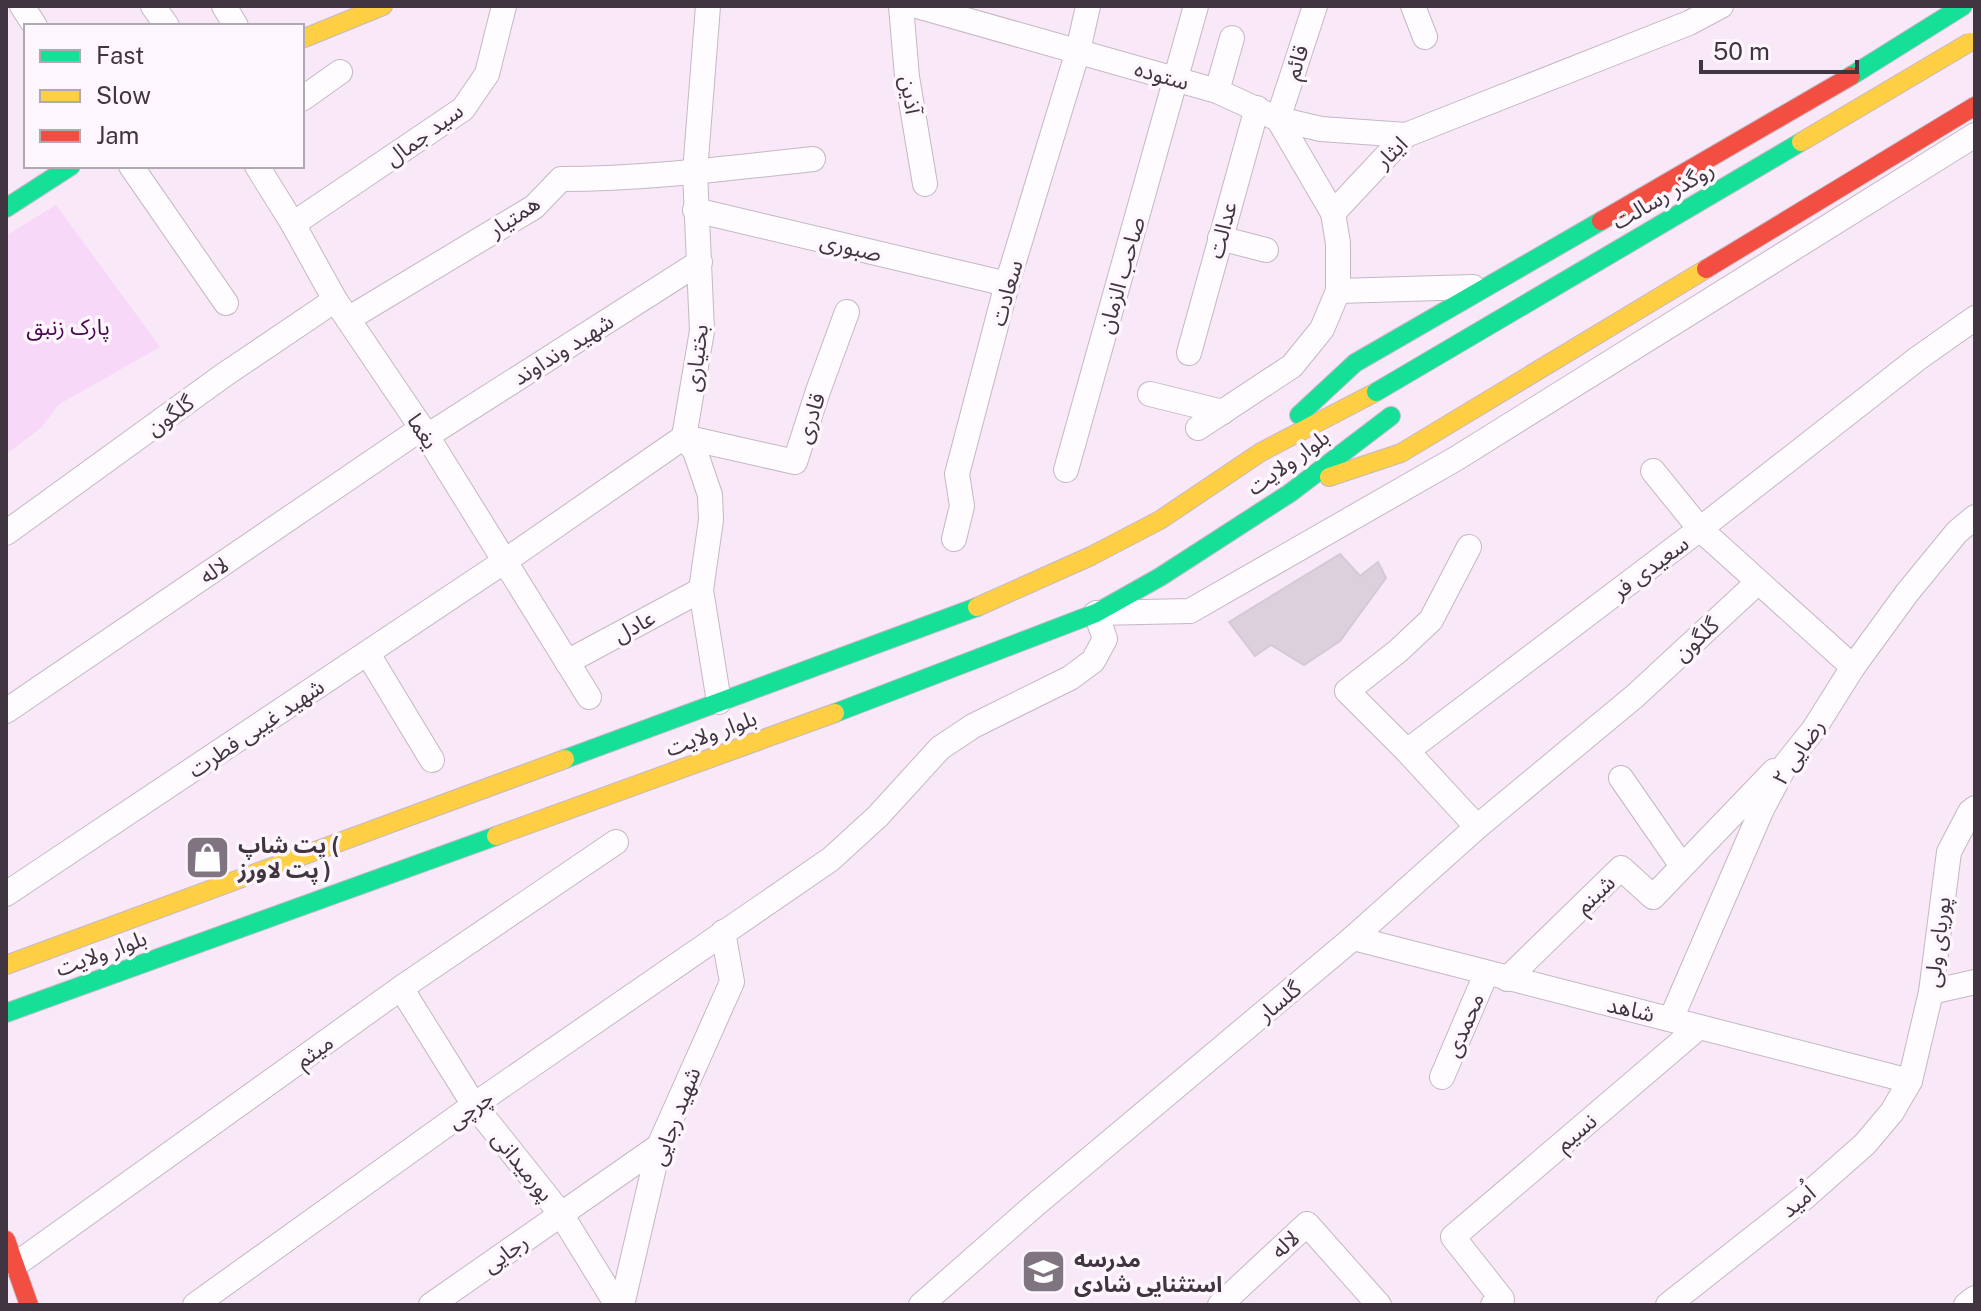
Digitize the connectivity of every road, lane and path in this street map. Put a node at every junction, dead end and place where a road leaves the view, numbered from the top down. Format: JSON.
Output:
{"nodes":[{"id":1,"x":22,"y":6,"type":"edge"},
{"id":2,"x":153,"y":6,"type":"edge"},
{"id":3,"x":224,"y":6,"type":"edge"},
{"id":4,"x":383,"y":6,"type":"edge"},
{"id":5,"x":504,"y":6,"type":"edge"},
{"id":6,"x":708,"y":6,"type":"edge"},
{"id":7,"x":901,"y":6,"type":"edge"},
{"id":8,"x":917,"y":6,"type":"edge"},
{"id":9,"x":1088,"y":6,"type":"edge"},
{"id":10,"x":1196,"y":6,"type":"edge"},
{"id":11,"x":1315,"y":6,"type":"edge"},
{"id":12,"x":1413,"y":6,"type":"edge"},
{"id":13,"x":1721,"y":6,"type":"edge"},
{"id":14,"x":1963,"y":6,"type":"edge"},
{"id":15,"x":1685,"y":14,"type":"edge"},
{"id":16,"x":999,"y":17,"type":"edge"},
{"id":17,"x":34,"y":24,"type":"edge"},
{"id":18,"x":166,"y":24,"type":"edge"},
{"id":19,"x":235,"y":24,"type":"edge"},
{"id":20,"x":1425,"y":37,"type":"dead end"},
{"id":21,"x":1916,"y":37,"type":"junction"},
{"id":22,"x":304,"y":38,"type":"edge"},
{"id":23,"x":1232,"y":38,"type":"dead end"},
{"id":24,"x":1975,"y":39,"type":"edge"},
{"id":25,"x":1078,"y":51,"type":"junction"},
{"id":26,"x":1958,"y":67,"type":"dead end"},
{"id":27,"x":340,"y":72,"type":"dead end"},
{"id":28,"x":1176,"y":79,"type":"junction"},
{"id":29,"x":1217,"y":91,"type":"junction"},
{"id":30,"x":304,"y":98,"type":"edge"},
{"id":31,"x":1968,"y":103,"type":"edge"},
{"id":32,"x":1267,"y":113,"type":"junction"},
{"id":33,"x":1406,"y":135,"type":"junction"},
{"id":34,"x":1975,"y":135,"type":"edge"},
{"id":35,"x":813,"y":159,"type":"dead end"},
{"id":36,"x":68,"y":168,"type":"edge"},
{"id":37,"x":132,"y":168,"type":"edge"},
{"id":38,"x":258,"y":168,"type":"edge"},
{"id":39,"x":695,"y":172,"type":"junction"},
{"id":40,"x":925,"y":184,"type":"dead end"},
{"id":41,"x":6,"y":208,"type":"edge"},
{"id":42,"x":695,"y":210,"type":"junction"},
{"id":43,"x":1333,"y":213,"type":"junction"},
{"id":44,"x":293,"y":224,"type":"junction"},
{"id":45,"x":1220,"y":238,"type":"junction"},
{"id":46,"x":1266,"y":250,"type":"dead end"},
{"id":47,"x":700,"y":262,"type":"junction"},
{"id":48,"x":1007,"y":284,"type":"junction"},
{"id":49,"x":1487,"y":286,"type":"junction"},
{"id":50,"x":1338,"y":291,"type":"junction"},
{"id":51,"x":226,"y":303,"type":"dead end"},
{"id":52,"x":342,"y":309,"type":"junction"},
{"id":53,"x":847,"y":312,"type":"dead end"},
{"id":54,"x":1975,"y":318,"type":"edge"},
{"id":55,"x":1189,"y":353,"type":"dead end"},
{"id":56,"x":1376,"y":392,"type":"joint"},
{"id":57,"x":1150,"y":394,"type":"dead end"},
{"id":58,"x":1223,"y":412,"type":"junction"},
{"id":59,"x":1398,"y":412,"type":"dead end"},
{"id":60,"x":1198,"y":428,"type":"dead end"},
{"id":61,"x":424,"y":432,"type":"junction"},
{"id":62,"x":684,"y":437,"type":"junction"},
{"id":63,"x":1261,"y":452,"type":"junction"},
{"id":64,"x":1066,"y":470,"type":"dead end"},
{"id":65,"x":1653,"y":471,"type":"dead end"},
{"id":66,"x":1290,"y":493,"type":"junction"},
{"id":67,"x":1975,"y":517,"type":"edge"},
{"id":68,"x":1700,"y":529,"type":"junction"},
{"id":69,"x":6,"y":533,"type":"edge"},
{"id":70,"x":954,"y":539,"type":"dead end"},
{"id":71,"x":1469,"y":547,"type":"dead end"},
{"id":72,"x":505,"y":561,"type":"junction"},
{"id":73,"x":1757,"y":583,"type":"junction"},
{"id":74,"x":701,"y":590,"type":"junction"},
{"id":75,"x":1096,"y":613,"type":"junction"},
{"id":76,"x":368,"y":654,"type":"junction"},
{"id":77,"x":567,"y":662,"type":"junction"},
{"id":78,"x":1853,"y":667,"type":"junction"},
{"id":79,"x":1635,"y":696,"type":"joint"},
{"id":80,"x":589,"y":697,"type":"dead end"},
{"id":81,"x":719,"y":702,"type":"junction"},
{"id":82,"x":6,"y":711,"type":"edge"},
{"id":83,"x":1814,"y":729,"type":"junction"},
{"id":84,"x":1407,"y":751,"type":"junction"},
{"id":85,"x":432,"y":760,"type":"dead end"},
{"id":86,"x":1621,"y":778,"type":"dead end"},
{"id":87,"x":1975,"y":808,"type":"edge"},
{"id":88,"x":1477,"y":827,"type":"junction"},
{"id":89,"x":616,"y":842,"type":"dead end"},
{"id":90,"x":1682,"y":866,"type":"junction"},
{"id":91,"x":6,"y":894,"type":"edge"},
{"id":92,"x":723,"y":932,"type":"junction"},
{"id":93,"x":1353,"y":938,"type":"junction"},
{"id":94,"x":6,"y":965,"type":"edge"},
{"id":95,"x":1496,"y":977,"type":"junction"},
{"id":96,"x":1975,"y":982,"type":"edge"},
{"id":97,"x":401,"y":988,"type":"junction"},
{"id":98,"x":1931,"y":992,"type":"junction"},
{"id":99,"x":6,"y":1013,"type":"edge"},
{"id":100,"x":1671,"y":1019,"type":"junction"},
{"id":101,"x":1699,"y":1027,"type":"junction"},
{"id":102,"x":1442,"y":1077,"type":"dead end"},
{"id":103,"x":1910,"y":1081,"type":"junction"},
{"id":104,"x":474,"y":1105,"type":"junction"},
{"id":105,"x":659,"y":1146,"type":"junction"},
{"id":106,"x":561,"y":1214,"type":"junction"},
{"id":107,"x":6,"y":1240,"type":"edge"},
{"id":108,"x":15,"y":1265,"type":"junction"},
{"id":109,"x":1975,"y":1298,"type":"edge"},
{"id":110,"x":1501,"y":1303,"type":"edge"},
{"id":111,"x":29,"y":1305,"type":"edge"},
{"id":112,"x":195,"y":1305,"type":"edge"},
{"id":113,"x":431,"y":1305,"type":"edge"},
{"id":114,"x":619,"y":1305,"type":"edge"},
{"id":115,"x":921,"y":1305,"type":"edge"},
{"id":116,"x":1220,"y":1305,"type":"edge"},
{"id":117,"x":1379,"y":1305,"type":"edge"},
{"id":118,"x":1668,"y":1305,"type":"edge"},
{"id":119,"x":1966,"y":1305,"type":"edge"}],
"edges":[{"from":1,"to":17,"type":"street"},
{"from":2,"to":18,"type":"street"},
{"from":3,"to":19,"type":"street"},
{"from":4,"to":22,"type":"main road"},
{"from":5,"to":44,"type":"street","name":"سید جمال"},
{"from":6,"to":39,"type":"street","name":"بختیاری"},
{"from":7,"to":40,"type":"street","name":"آذین"},
{"from":8,"to":16,"type":"street","name":"ستوده"},
{"from":9,"to":25,"type":"street","name":"سعادت"},
{"from":10,"to":28,"type":"street","name":"صاحب الزمان"},
{"from":11,"to":32,"type":"street","name":"قائم"},
{"from":12,"to":20,"type":"street"},
{"from":13,"to":15,"type":"street","name":"ایثار"},
{"from":14,"to":21,"type":"main road"},
{"from":15,"to":33,"type":"street","name":"ایثار"},
{"from":16,"to":25,"type":"street","name":"ستوده"},
{"from":21,"to":26,"type":"main road"},
{"from":21,"to":49,"type":"main road"},
{"from":23,"to":29,"type":"street"},
{"from":24,"to":56,"type":"main road","name":"روگذر رسالت","bridge":true},
{"from":25,"to":28,"type":"street","name":"ستوده"},
{"from":25,"to":48,"type":"street","name":"سعادت"},
{"from":27,"to":30,"type":"street"},
{"from":28,"to":29,"type":"street","name":"ستوده"},
{"from":28,"to":64,"type":"street","name":"صاحب الزمان"},
{"from":29,"to":32,"type":"street","name":"ستوده"},
{"from":31,"to":66,"type":"main road"},
{"from":32,"to":33,"type":"street","name":"ستوده"},
{"from":32,"to":43,"type":"street"},
{"from":32,"to":45,"type":"street","name":"عدالت"},
{"from":33,"to":43,"type":"street","name":"ایثار"},
{"from":34,"to":75,"type":"street"},
{"from":35,"to":39,"type":"street"},
{"from":36,"to":41,"type":"main road"},
{"from":37,"to":51,"type":"street"},
{"from":38,"to":44,"type":"street","name":"یغما"},
{"from":39,"to":42,"type":"street","name":"بختیاری"},
{"from":39,"to":52,"type":"street","name":"همتیار"},
{"from":42,"to":47,"type":"street","name":"بختیاری"},
{"from":42,"to":48,"type":"street","name":"صبوری"},
{"from":43,"to":50,"type":"street"},
{"from":44,"to":52,"type":"street","name":"یغما"},
{"from":45,"to":46,"type":"street"},
{"from":45,"to":55,"type":"street","name":"عدالت"},
{"from":47,"to":61,"type":"street","name":"شهید ونداوند"},
{"from":47,"to":62,"type":"street","name":"بختیاری"},
{"from":48,"to":70,"type":"street","name":"سعادت"},
{"from":49,"to":50,"type":"street"},
{"from":49,"to":63,"type":"main road"},
{"from":50,"to":58,"type":"street"},
{"from":52,"to":61,"type":"street","name":"یغما"},
{"from":52,"to":69,"type":"street","name":"گلگون"},
{"from":53,"to":62,"type":"street","name":"قادری"},
{"from":54,"to":68,"type":"street","name":"سعیدی فر"},
{"from":56,"to":63,"type":"main road","name":"بلوار ولایت"},
{"from":57,"to":58,"type":"street"},
{"from":58,"to":60,"type":"street"},
{"from":59,"to":66,"type":"main road","name":"بلوار ولایت"},
{"from":61,"to":72,"type":"street","name":"یغما"},
{"from":61,"to":82,"type":"street","name":"لاله"},
{"from":62,"to":72,"type":"street","name":"شهید غیبی فطرت"},
{"from":62,"to":74,"type":"street"},
{"from":63,"to":81,"type":"main road","name":"بلوار ولایت"},
{"from":65,"to":68,"type":"street"},
{"from":66,"to":75,"type":"main road","name":"بلوار ولایت"},
{"from":67,"to":78,"type":"street","name":"رضایی ۲"},
{"from":68,"to":73,"type":"street"},
{"from":68,"to":84,"type":"street","name":"سعیدی فر"},
{"from":71,"to":84,"type":"street"},
{"from":72,"to":76,"type":"street","name":"شهید غیبی فطرت"},
{"from":72,"to":77,"type":"street","name":"یغما"},
{"from":73,"to":78,"type":"street"},
{"from":73,"to":79,"type":"street","name":"گلگون"},
{"from":74,"to":77,"type":"street","name":"عادل"},
{"from":74,"to":81,"type":"street"},
{"from":75,"to":92,"type":"street","name":"چرچی"},
{"from":75,"to":99,"type":"main road","name":"بلوار ولایت"},
{"from":76,"to":85,"type":"street"},
{"from":76,"to":91,"type":"street","name":"شهید غیبی فطرت"},
{"from":77,"to":80,"type":"street","name":"یغما"},
{"from":78,"to":83,"type":"street","name":"رضایی ۲"},
{"from":79,"to":88,"type":"street","name":"گلسار"},
{"from":81,"to":94,"type":"main road","name":"بلوار ولایت"},
{"from":83,"to":90,"type":"street","name":"شبنم"},
{"from":83,"to":100,"type":"street","name":"رضایی ۲"},
{"from":84,"to":88,"type":"street"},
{"from":86,"to":90,"type":"street"},
{"from":87,"to":98,"type":"street","name":"پوریای ولی"},
{"from":88,"to":93,"type":"street","name":"گلسار"},
{"from":89,"to":97,"type":"street","name":"میثم"},
{"from":90,"to":95,"type":"street","name":"شبنم"},
{"from":92,"to":104,"type":"street","name":"چرچی"},
{"from":92,"to":105,"type":"street","name":"شهید رجایی"},
{"from":93,"to":95,"type":"street","name":"شاهد"},
{"from":93,"to":115,"type":"street","name":"گلسار"},
{"from":95,"to":100,"type":"street","name":"شاهد"},
{"from":95,"to":102,"type":"street","name":"محمدی"},
{"from":96,"to":98,"type":"street"},
{"from":97,"to":104,"type":"street","name":"پورمیدانی"},
{"from":97,"to":108,"type":"street","name":"میثم"},
{"from":98,"to":103,"type":"street","name":"پوریای ولی"},
{"from":100,"to":101,"type":"street","name":"شاهد"},
{"from":101,"to":103,"type":"street","name":"شاهد"},
{"from":101,"to":110,"type":"street","name":"نسیم"},
{"from":103,"to":118,"type":"street","name":"اُمید"},
{"from":104,"to":106,"type":"street","name":"پورمیدانی"},
{"from":104,"to":112,"type":"street","name":"چرچی"},
{"from":105,"to":106,"type":"street","name":"رجایی"},
{"from":105,"to":114,"type":"street","name":"شهید رجایی"},
{"from":106,"to":113,"type":"street","name":"رجایی"},
{"from":106,"to":114,"type":"street","name":"پورمیدانی"},
{"from":107,"to":108,"type":"main road"},
{"from":108,"to":111,"type":"main road"},
{"from":109,"to":119,"type":"street"},
{"from":116,"to":117,"type":"street","name":"لاله"}]}
